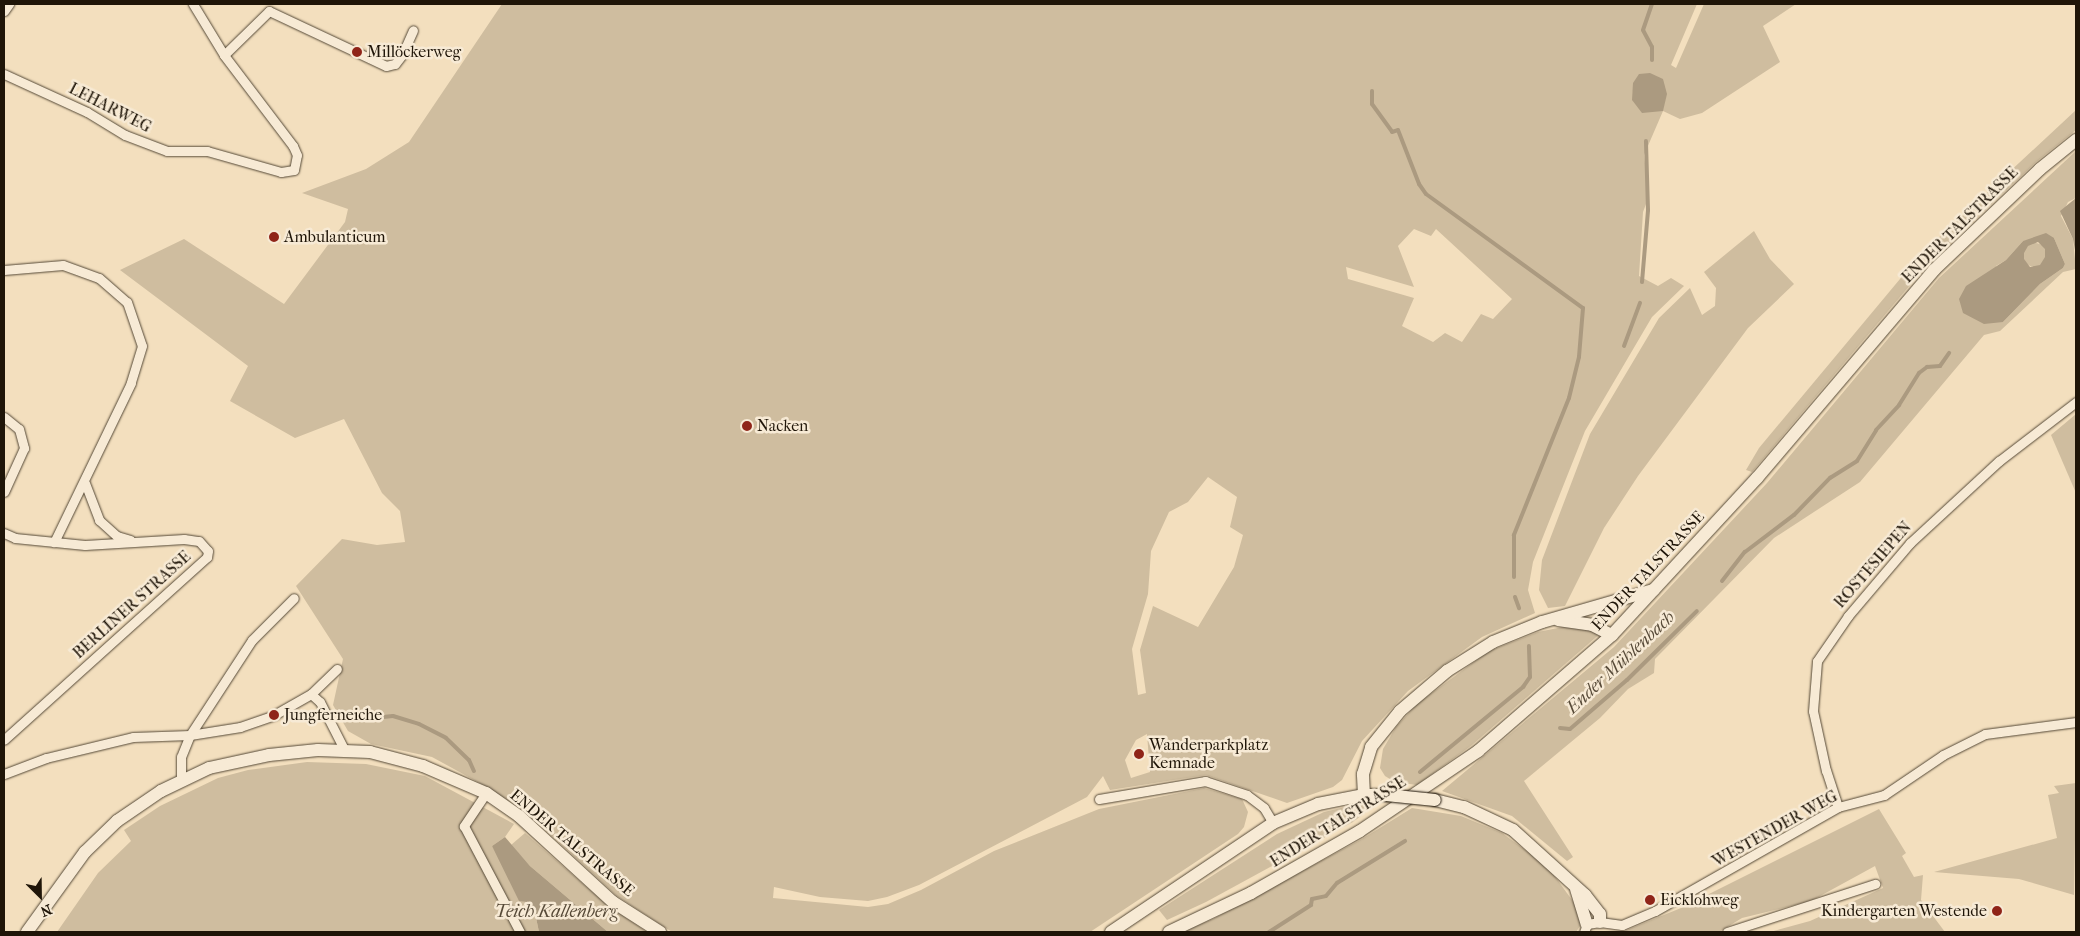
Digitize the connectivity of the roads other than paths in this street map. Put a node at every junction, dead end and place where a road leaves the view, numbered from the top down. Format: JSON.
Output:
{"nodes":[{"id":1,"x":8,"y":4,"type":"edge"},
{"id":2,"x":193,"y":4,"type":"edge"},
{"id":3,"x":4,"y":11,"type":"edge"},
{"id":4,"x":413,"y":30,"type":"dead end"},
{"id":5,"x":224,"y":55,"type":"junction"},
{"id":6,"x":4,"y":74,"type":"edge"},
{"id":7,"x":2076,"y":140,"type":"edge"},
{"id":8,"x":4,"y":270,"type":"edge"},
{"id":9,"x":2076,"y":402,"type":"edge"},
{"id":10,"x":4,"y":417,"type":"edge"},
{"id":11,"x":85,"y":483,"type":"junction"},
{"id":12,"x":4,"y":492,"type":"edge"},
{"id":13,"x":4,"y":533,"type":"edge"},
{"id":14,"x":54,"y":542,"type":"junction"},
{"id":15,"x":137,"y":542,"type":"junction"},
{"id":16,"x":1655,"y":590,"type":"junction"},
{"id":17,"x":294,"y":598,"type":"dead end"},
{"id":18,"x":1548,"y":620,"type":"junction"},
{"id":19,"x":1612,"y":635,"type":"junction"},
{"id":20,"x":337,"y":669,"type":"dead end"},
{"id":21,"x":310,"y":694,"type":"junction"},
{"id":22,"x":2076,"y":722,"type":"edge"},
{"id":23,"x":190,"y":735,"type":"junction"},
{"id":24,"x":4,"y":740,"type":"edge"},
{"id":25,"x":345,"y":751,"type":"junction"},
{"id":26,"x":4,"y":774,"type":"edge"},
{"id":27,"x":181,"y":780,"type":"junction"},
{"id":28,"x":486,"y":793,"type":"junction"},
{"id":29,"x":1364,"y":795,"type":"junction"},
{"id":30,"x":1099,"y":799,"type":"dead end"},
{"id":31,"x":1838,"y":807,"type":"junction"},
{"id":32,"x":1273,"y":823,"type":"junction"},
{"id":33,"x":1875,"y":884,"type":"dead end"},
{"id":34,"x":1576,"y":890,"type":"junction"},
{"id":35,"x":1599,"y":927,"type":"edge"},
{"id":36,"x":1586,"y":928,"type":"edge"},
{"id":37,"x":27,"y":932,"type":"edge"},
{"id":38,"x":520,"y":932,"type":"edge"},
{"id":39,"x":660,"y":932,"type":"edge"},
{"id":40,"x":1110,"y":932,"type":"edge"},
{"id":41,"x":1169,"y":932,"type":"edge"},
{"id":42,"x":1727,"y":932,"type":"edge"}],
"edges":[{"from":1,"to":3,"type":"street"},
{"from":2,"to":5,"type":"street"},
{"from":4,"to":5,"type":"street"},
{"from":5,"to":6,"type":"street","name":"LEHARWEG"},
{"from":7,"to":16,"type":"main road","name":"ENDER TALSTRASSE"},
{"from":8,"to":11,"type":"street"},
{"from":9,"to":31,"type":"street","name":"ROSTESIEPEN"},
{"from":10,"to":12,"type":"street"},
{"from":11,"to":14,"type":"street"},
{"from":11,"to":15,"type":"street"},
{"from":13,"to":14,"type":"street","name":"BERLINER STRASSE"},
{"from":14,"to":15,"type":"street","name":"BERLINER STRASSE"},
{"from":15,"to":24,"type":"street","name":"BERLINER STRASSE"},
{"from":16,"to":18,"type":"main road"},
{"from":16,"to":19,"type":"main road","name":"ENDER TALSTRASSE"},
{"from":17,"to":23,"type":"street"},
{"from":18,"to":19,"type":"main road"},
{"from":18,"to":29,"type":"main road"},
{"from":19,"to":41,"type":"main road","name":"ENDER TALSTRASSE"},
{"from":20,"to":21,"type":"street"},
{"from":21,"to":23,"type":"street"},
{"from":21,"to":25,"type":"street"},
{"from":22,"to":31,"type":"street","name":"WESTENDER WEG"},
{"from":23,"to":26,"type":"street"},
{"from":23,"to":27,"type":"street"},
{"from":25,"to":27,"type":"main road","name":"ENDER TALSTRASSE"},
{"from":25,"to":28,"type":"main road","name":"ENDER TALSTRASSE"},
{"from":27,"to":37,"type":"main road","name":"ENDER TALSTRASSE"},
{"from":28,"to":38,"type":"street"},
{"from":28,"to":39,"type":"main road","name":"ENDER TALSTRASSE"},
{"from":29,"to":32,"type":"main road"},
{"from":29,"to":34,"type":"main road","bridge":true},
{"from":30,"to":32,"type":"street"},
{"from":31,"to":35,"type":"street","name":"WESTENDER WEG"},
{"from":32,"to":40,"type":"main road"},
{"from":33,"to":42,"type":"street"},
{"from":34,"to":35,"type":"main road"},
{"from":34,"to":36,"type":"main road"},
{"from":35,"to":36,"type":"street","name":"WESTENDER WEG"}]}
